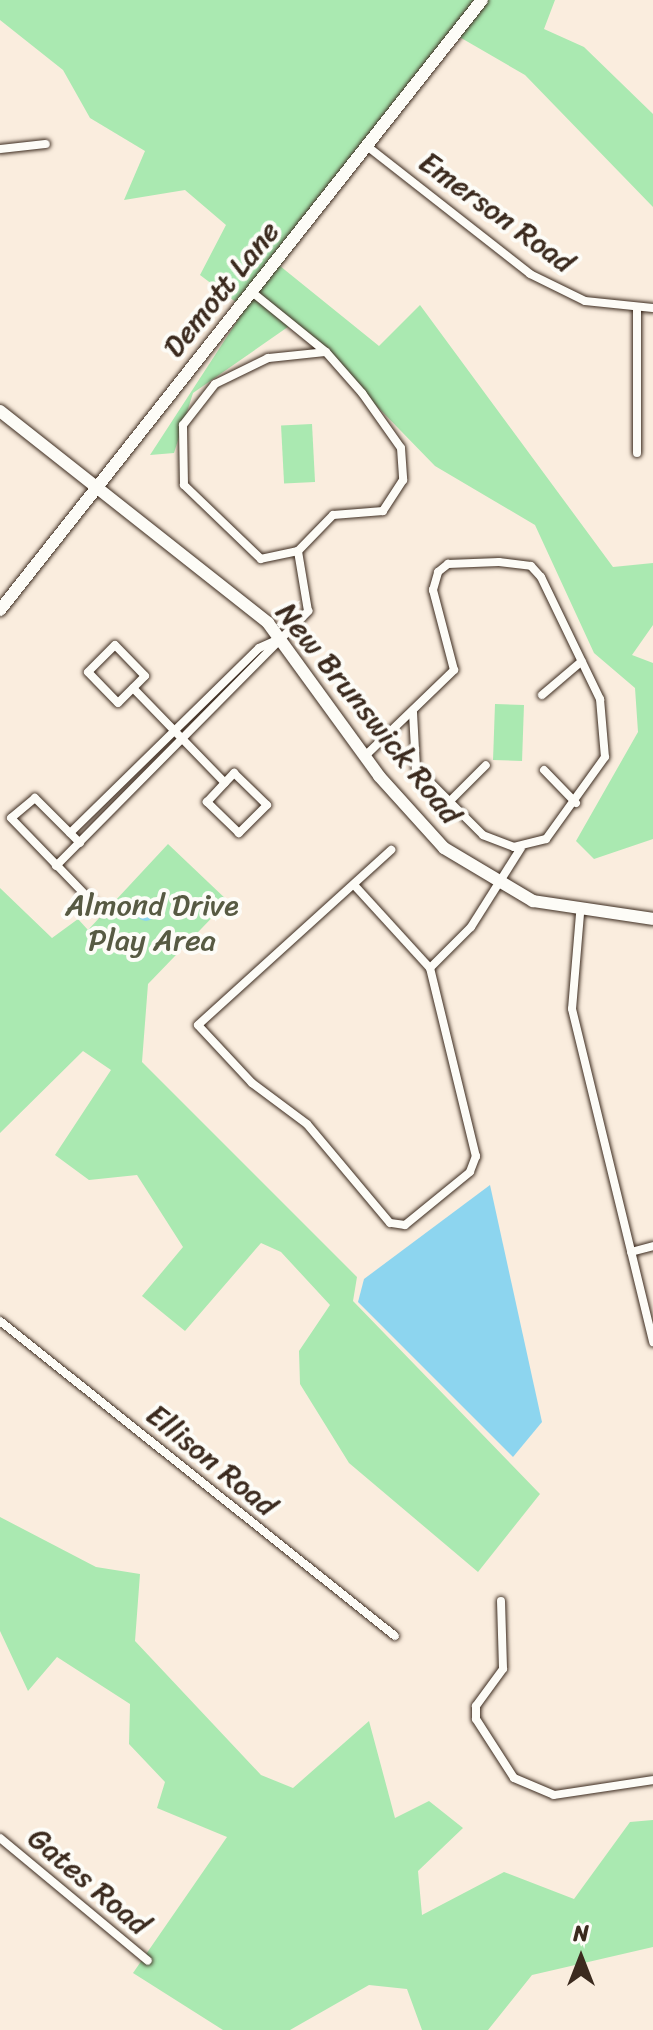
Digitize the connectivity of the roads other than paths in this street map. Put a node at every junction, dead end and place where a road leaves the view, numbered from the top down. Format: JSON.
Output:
{"nodes":[{"id":1,"x":482,"y":0,"type":"edge"},
{"id":2,"x":46,"y":144,"type":"dead end"},
{"id":3,"x":367,"y":146,"type":"junction"},
{"id":4,"x":0,"y":149,"type":"edge"},
{"id":5,"x":252,"y":292,"type":"junction"},
{"id":6,"x":653,"y":308,"type":"edge"},
{"id":7,"x":637,"y":309,"type":"junction"},
{"id":8,"x":326,"y":352,"type":"junction"},
{"id":9,"x":0,"y":411,"type":"edge"},
{"id":10,"x":637,"y":453,"type":"dead end"},
{"id":11,"x":98,"y":488,"type":"junction"},
{"id":12,"x":298,"y":551,"type":"junction"},
{"id":13,"x":0,"y":610,"type":"edge"},
{"id":14,"x":281,"y":638,"type":"junction"},
{"id":15,"x":582,"y":661,"type":"junction"},
{"id":16,"x":133,"y":688,"type":"junction"},
{"id":17,"x":542,"y":695,"type":"dead end"},
{"id":18,"x":413,"y":712,"type":"junction"},
{"id":19,"x":174,"y":731,"type":"junction"},
{"id":20,"x":183,"y":741,"type":"junction"},
{"id":21,"x":365,"y":756,"type":"junction"},
{"id":22,"x":486,"y":765,"type":"dead end"},
{"id":23,"x":544,"y":770,"type":"dead end"},
{"id":24,"x":225,"y":783,"type":"junction"},
{"id":25,"x":449,"y":802,"type":"junction"},
{"id":26,"x":576,"y":803,"type":"junction"},
{"id":27,"x":70,"y":833,"type":"junction"},
{"id":28,"x":80,"y":843,"type":"junction"},
{"id":29,"x":521,"y":848,"type":"junction"},
{"id":30,"x":391,"y":850,"type":"dead end"},
{"id":31,"x":56,"y":866,"type":"junction"},
{"id":32,"x":497,"y":885,"type":"junction"},
{"id":33,"x":355,"y":886,"type":"junction"},
{"id":34,"x":100,"y":910,"type":"dead end"},
{"id":35,"x":580,"y":914,"type":"junction"},
{"id":36,"x":653,"y":919,"type":"edge"},
{"id":37,"x":430,"y":968,"type":"junction"},
{"id":38,"x":653,"y":1246,"type":"edge"},
{"id":39,"x":631,"y":1252,"type":"junction"},
{"id":40,"x":0,"y":1321,"type":"edge"},
{"id":41,"x":653,"y":1342,"type":"edge"},
{"id":42,"x":501,"y":1601,"type":"dead end"},
{"id":43,"x":395,"y":1636,"type":"dead end"},
{"id":44,"x":653,"y":1780,"type":"edge"},
{"id":45,"x":0,"y":1838,"type":"edge"},
{"id":46,"x":148,"y":1961,"type":"dead end"}],
"edges":[{"from":1,"to":3,"type":"street","name":"Demott Lane"},
{"from":2,"to":4,"type":"street"},
{"from":3,"to":5,"type":"street","name":"Demott Lane"},
{"from":3,"to":7,"type":"street","name":"Emerson Road"},
{"from":5,"to":8,"type":"street"},
{"from":5,"to":11,"type":"street","name":"Demott Lane"},
{"from":6,"to":7,"type":"street","name":"Emerson Road"},
{"from":7,"to":10,"type":"street"},
{"from":8,"to":12,"type":"street"},
{"from":8,"to":12,"type":"street"},
{"from":9,"to":11,"type":"street","name":"New Brunswick Road"},
{"from":11,"to":13,"type":"street","name":"Demott Lane"},
{"from":11,"to":14,"type":"street","name":"New Brunswick Road"},
{"from":12,"to":14,"type":"street"},
{"from":14,"to":19,"type":"street"},
{"from":14,"to":20,"type":"street"},
{"from":14,"to":21,"type":"street","name":"New Brunswick Road"},
{"from":15,"to":17,"type":"street"},
{"from":15,"to":18,"type":"street"},
{"from":15,"to":26,"type":"street"},
{"from":16,"to":16,"type":"street"},
{"from":16,"to":19,"type":"street"},
{"from":18,"to":21,"type":"street"},
{"from":18,"to":25,"type":"street"},
{"from":19,"to":20,"type":"street"},
{"from":19,"to":27,"type":"street"},
{"from":20,"to":24,"type":"street"},
{"from":20,"to":28,"type":"street"},
{"from":21,"to":32,"type":"street","name":"New Brunswick Road"},
{"from":22,"to":25,"type":"street"},
{"from":23,"to":26,"type":"street"},
{"from":24,"to":24,"type":"street"},
{"from":25,"to":29,"type":"street"},
{"from":26,"to":29,"type":"street"},
{"from":27,"to":28,"type":"street"},
{"from":27,"to":31,"type":"street"},
{"from":28,"to":31,"type":"street"},
{"from":29,"to":32,"type":"street"},
{"from":30,"to":33,"type":"street"},
{"from":31,"to":34,"type":"street"},
{"from":32,"to":35,"type":"street","name":"New Brunswick Road"},
{"from":32,"to":37,"type":"street"},
{"from":33,"to":37,"type":"street"},
{"from":33,"to":37,"type":"street"},
{"from":35,"to":36,"type":"street","name":"New Brunswick Road"},
{"from":35,"to":39,"type":"street"},
{"from":38,"to":39,"type":"street"},
{"from":39,"to":41,"type":"street"},
{"from":40,"to":43,"type":"street","name":"Ellison Road"},
{"from":42,"to":44,"type":"street"},
{"from":45,"to":46,"type":"street","name":"Gates Road"}]}
